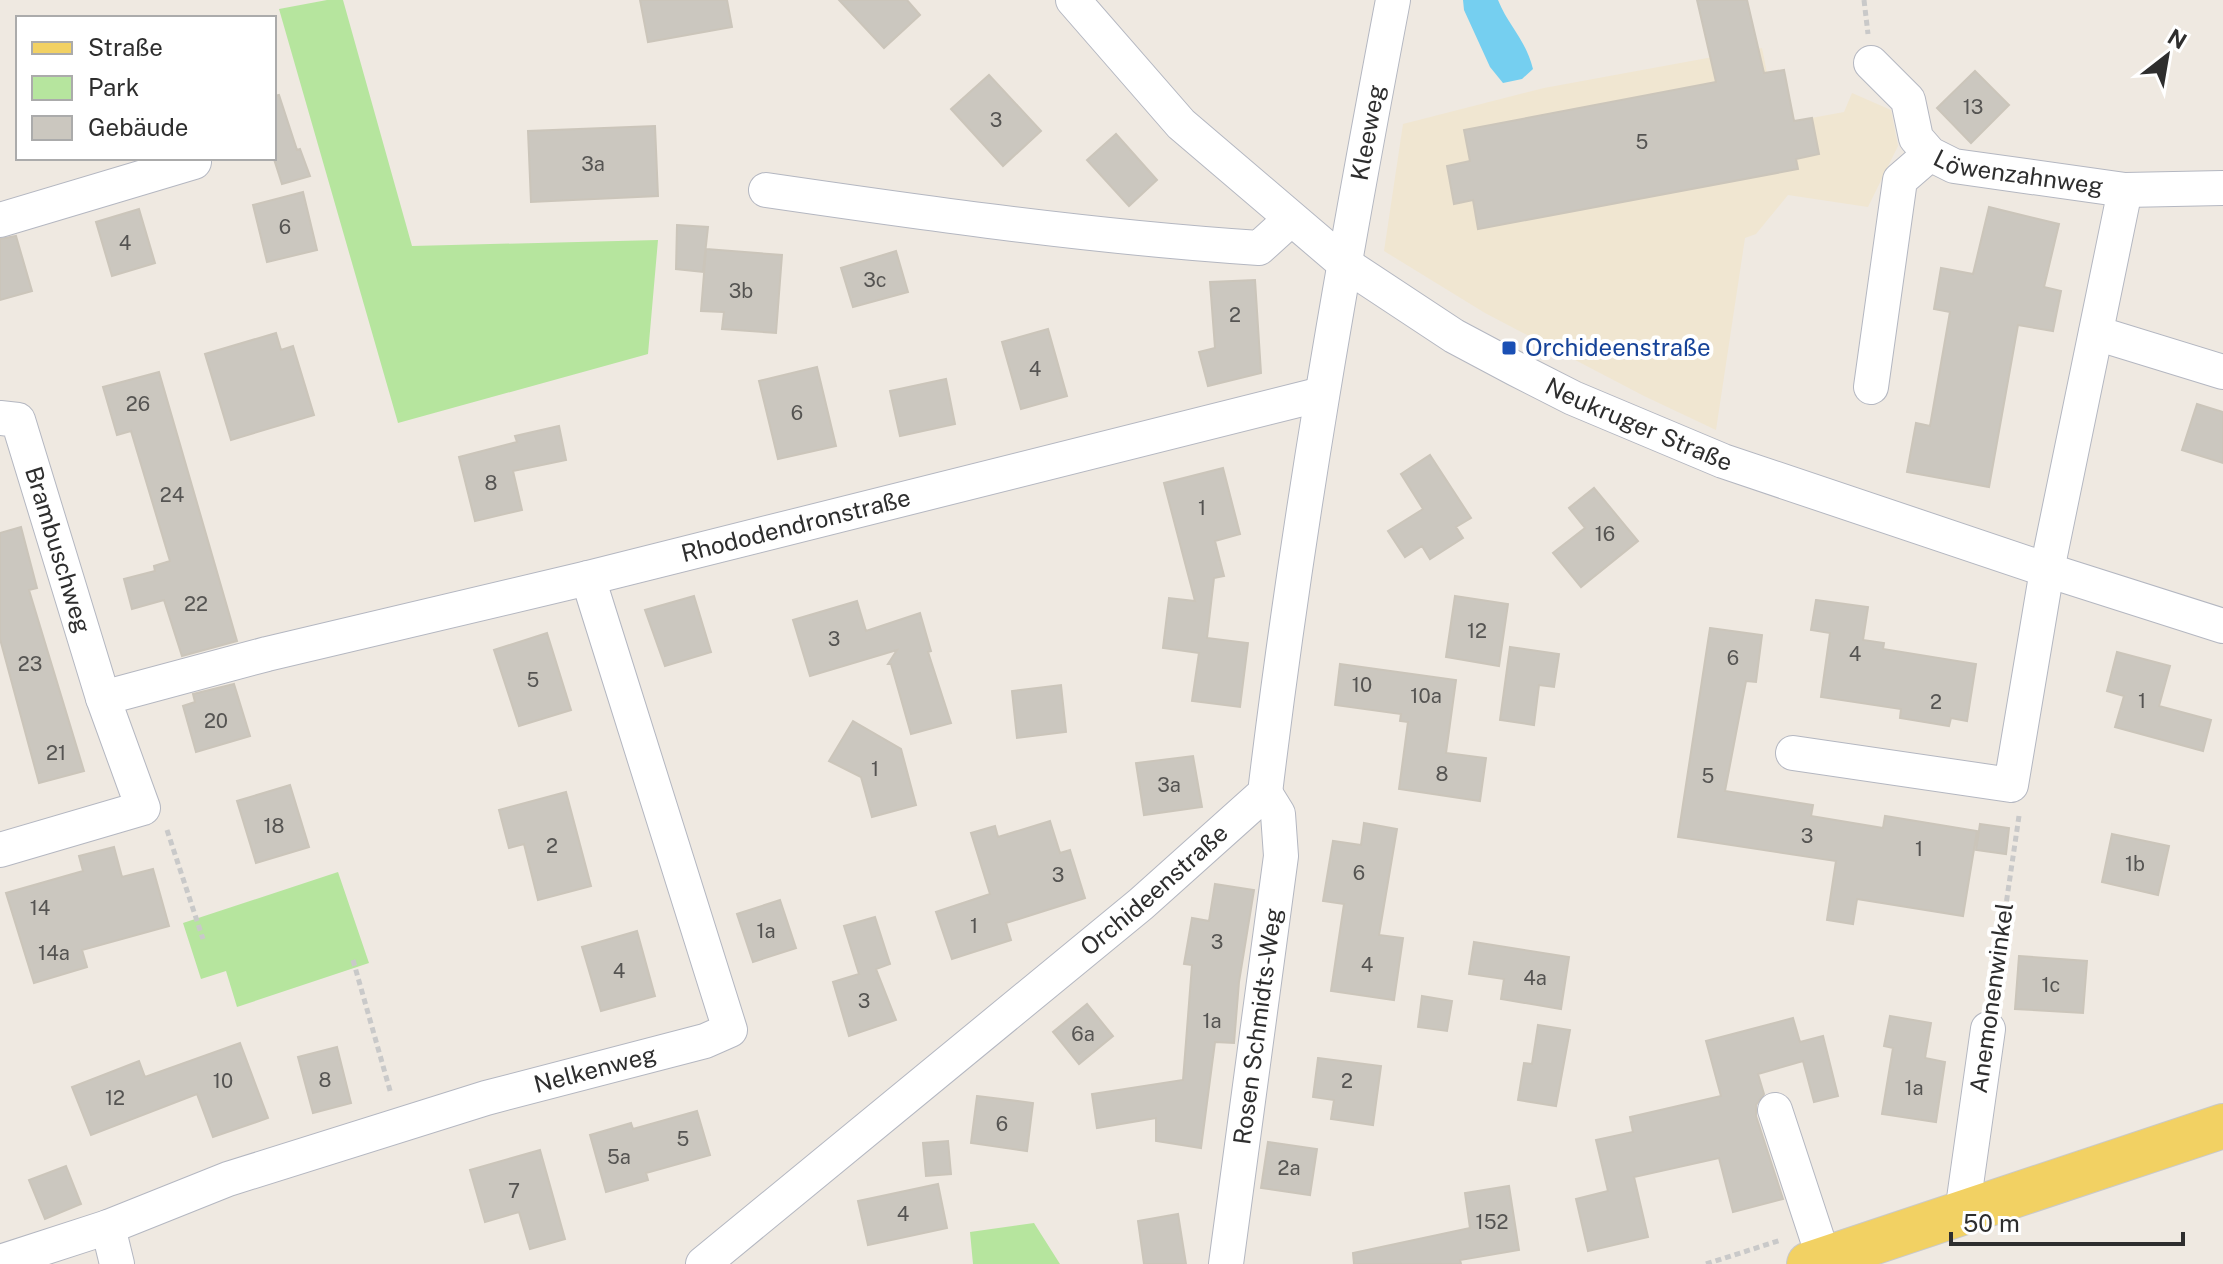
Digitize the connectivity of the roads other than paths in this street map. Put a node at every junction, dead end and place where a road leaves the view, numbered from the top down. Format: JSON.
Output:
{"nodes":[{"id":1,"x":1073,"y":0,"type":"edge"},
{"id":2,"x":1393,"y":0,"type":"edge"},
{"id":3,"x":1871,"y":63,"type":"dead end"},
{"id":4,"x":1930,"y":154,"type":"junction"},
{"id":5,"x":194,"y":162,"type":"dead end"},
{"id":6,"x":2223,"y":188,"type":"edge"},
{"id":7,"x":766,"y":190,"type":"dead end"},
{"id":8,"x":2125,"y":190,"type":"junction"},
{"id":9,"x":1291,"y":219,"type":"junction"},
{"id":10,"x":0,"y":220,"type":"edge"},
{"id":11,"x":1345,"y":264,"type":"junction"},
{"id":12,"x":2096,"y":333,"type":"junction"},
{"id":13,"x":2223,"y":372,"type":"edge"},
{"id":14,"x":1871,"y":387,"type":"dead end"},
{"id":15,"x":1322,"y":394,"type":"junction"},
{"id":16,"x":0,"y":418,"type":"edge"},
{"id":17,"x":2047,"y":570,"type":"junction"},
{"id":18,"x":588,"y":578,"type":"junction"},
{"id":19,"x":2223,"y":626,"type":"edge"},
{"id":20,"x":103,"y":698,"type":"junction"},
{"id":21,"x":1793,"y":753,"type":"dead end"},
{"id":22,"x":1265,"y":793,"type":"junction"},
{"id":23,"x":0,"y":850,"type":"edge"},
{"id":24,"x":1988,"y":1029,"type":"road end"},
{"id":25,"x":1775,"y":1110,"type":"dead end"},
{"id":26,"x":2223,"y":1126,"type":"edge"},
{"id":27,"x":1962,"y":1213,"type":"junction"},
{"id":28,"x":108,"y":1227,"type":"junction"},
{"id":29,"x":3,"y":1257,"type":"edge"},
{"id":30,"x":1817,"y":1262,"type":"edge"},
{"id":31,"x":117,"y":1264,"type":"edge"},
{"id":32,"x":703,"y":1264,"type":"edge"},
{"id":33,"x":1226,"y":1264,"type":"edge"}],
"edges":[{"from":1,"to":9,"type":"street","name":"Neukruger Straße"},
{"from":2,"to":11,"type":"street","name":"Kleeweg"},
{"from":3,"to":4,"type":"street","name":"Löwenzahnweg"},
{"from":4,"to":8,"type":"street","name":"Löwenzahnweg"},
{"from":4,"to":14,"type":"street"},
{"from":5,"to":10,"type":"street"},
{"from":6,"to":8,"type":"street","name":"Löwenzahnweg"},
{"from":7,"to":9,"type":"street"},
{"from":8,"to":12,"type":"street","name":"Löwenzahnweg"},
{"from":9,"to":11,"type":"street","name":"Neukruger Straße"},
{"from":11,"to":15,"type":"street"},
{"from":11,"to":17,"type":"street","name":"Neukruger Straße"},
{"from":12,"to":13,"type":"street"},
{"from":12,"to":17,"type":"street","name":"Löwenzahnweg"},
{"from":15,"to":18,"type":"street","name":"Rhododendronstraße"},
{"from":15,"to":22,"type":"street"},
{"from":16,"to":20,"type":"street","name":"Brambuschweg"},
{"from":17,"to":19,"type":"street","name":"Neukruger Straße"},
{"from":17,"to":21,"type":"street"},
{"from":18,"to":20,"type":"street","name":"Rhododendronstraße"},
{"from":18,"to":28,"type":"street","name":"Nelkenweg"},
{"from":20,"to":23,"type":"street","name":"Brambuschweg"},
{"from":22,"to":32,"type":"street","name":"Orchideenstraße"},
{"from":22,"to":33,"type":"street","name":"Rosen Schmidts-Weg"},
{"from":24,"to":27,"type":"street","name":"Anemonenwinkel"},
{"from":25,"to":30,"type":"street"},
{"from":26,"to":27,"type":"main road"},
{"from":27,"to":30,"type":"main road"},
{"from":28,"to":29,"type":"street","name":"Nelkenweg"},
{"from":28,"to":31,"type":"street"}]}
